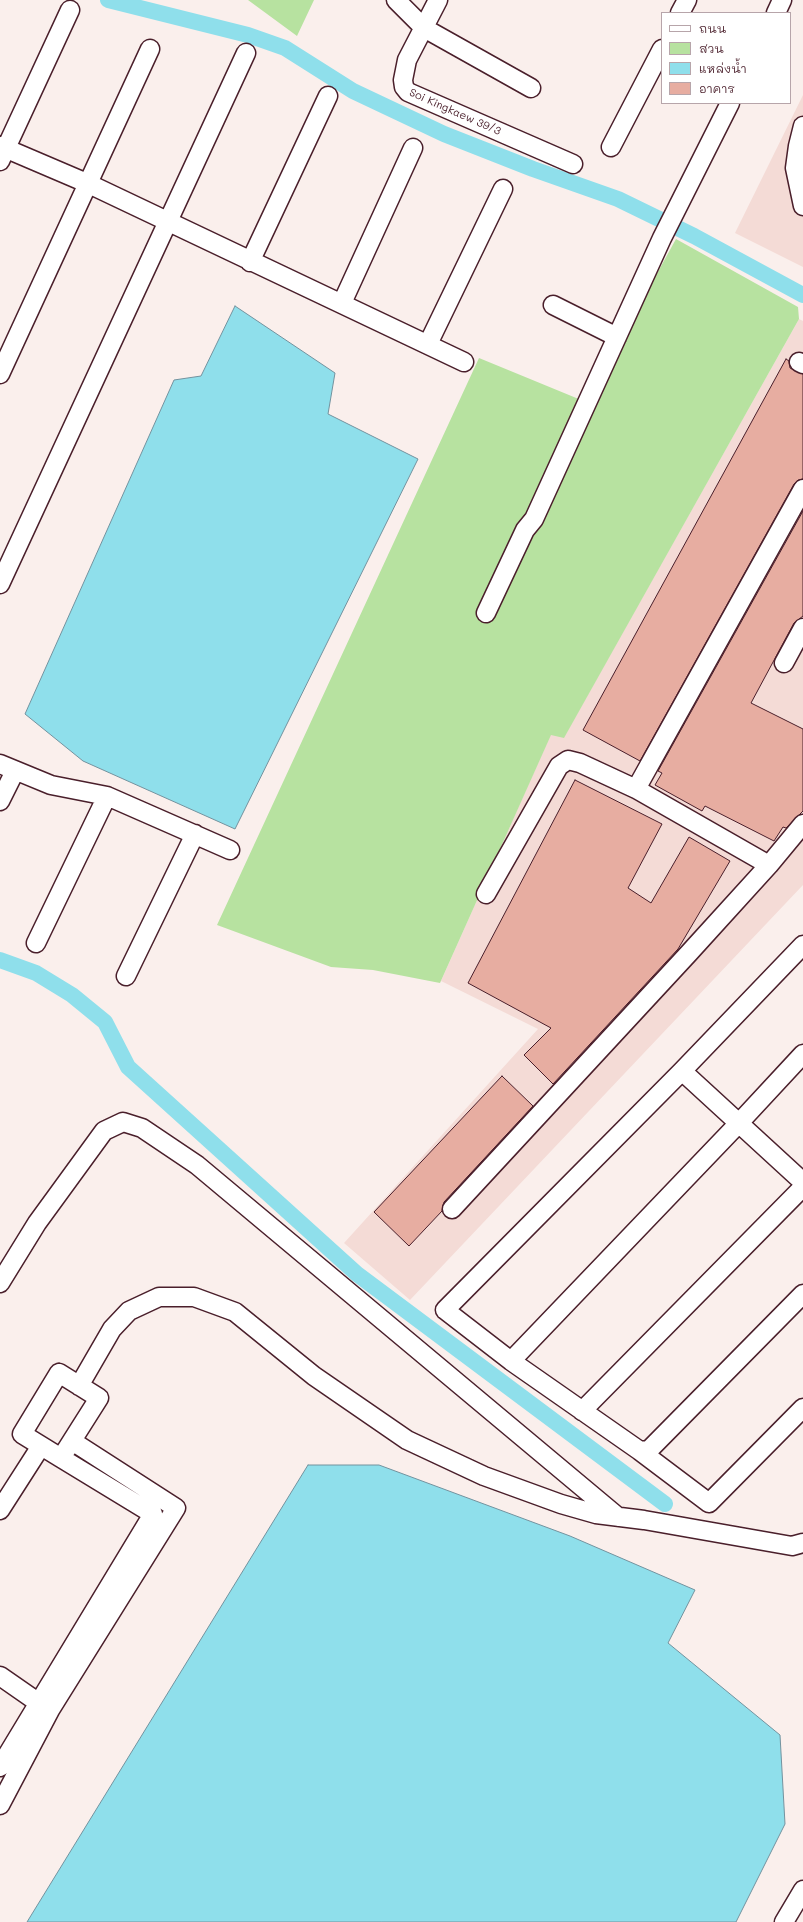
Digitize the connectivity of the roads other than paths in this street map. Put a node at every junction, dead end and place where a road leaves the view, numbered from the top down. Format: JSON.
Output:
{"nodes":[{"id":1,"x":396,"y":0,"type":"edge"},
{"id":2,"x":438,"y":0,"type":"edge"},
{"id":3,"x":687,"y":0,"type":"edge"},
{"id":4,"x":782,"y":0,"type":"edge"},
{"id":5,"x":70,"y":10,"type":"dead end"},
{"id":6,"x":681,"y":12,"type":"edge"},
{"id":7,"x":776,"y":12,"type":"edge"},
{"id":8,"x":424,"y":28,"type":"junction"},
{"id":9,"x":150,"y":49,"type":"dead end"},
{"id":10,"x":661,"y":51,"type":"edge"},
{"id":11,"x":246,"y":53,"type":"dead end"},
{"id":12,"x":531,"y":88,"type":"dead end"},
{"id":13,"x":328,"y":96,"type":"dead end"},
{"id":14,"x":729,"y":104,"type":"edge"},
{"id":15,"x":803,"y":126,"type":"edge"},
{"id":16,"x":611,"y":147,"type":"dead end"},
{"id":17,"x":413,"y":148,"type":"dead end"},
{"id":18,"x":2,"y":152,"type":"edge"},
{"id":19,"x":573,"y":164,"type":"dead end"},
{"id":20,"x":89,"y":184,"type":"junction"},
{"id":21,"x":503,"y":189,"type":"dead end"},
{"id":22,"x":803,"y":206,"type":"edge"},
{"id":23,"x":168,"y":223,"type":"junction"},
{"id":24,"x":250,"y":262,"type":"junction"},
{"id":25,"x":342,"y":303,"type":"junction"},
{"id":26,"x":553,"y":305,"type":"dead end"},
{"id":27,"x":617,"y":337,"type":"junction"},
{"id":28,"x":428,"y":344,"type":"junction"},
{"id":29,"x":464,"y":362,"type":"dead end"},
{"id":30,"x":0,"y":374,"type":"edge"},
{"id":31,"x":803,"y":489,"type":"edge"},
{"id":32,"x":0,"y":584,"type":"edge"},
{"id":33,"x":486,"y":613,"type":"dead end"},
{"id":34,"x":803,"y":628,"type":"edge"},
{"id":35,"x":784,"y":663,"type":"dead end"},
{"id":36,"x":8,"y":768,"type":"edge"},
{"id":37,"x":636,"y":789,"type":"junction"},
{"id":38,"x":107,"y":796,"type":"junction"},
{"id":39,"x":0,"y":801,"type":"edge"},
{"id":40,"x":803,"y":824,"type":"edge"},
{"id":41,"x":195,"y":834,"type":"junction"},
{"id":42,"x":230,"y":850,"type":"dead end"},
{"id":43,"x":769,"y":865,"type":"junction"},
{"id":44,"x":486,"y":894,"type":"dead end"},
{"id":45,"x":36,"y":943,"type":"dead end"},
{"id":46,"x":803,"y":945,"type":"edge"},
{"id":47,"x":126,"y":976,"type":"dead end"},
{"id":48,"x":803,"y":1054,"type":"edge"},
{"id":49,"x":682,"y":1071,"type":"junction"},
{"id":50,"x":739,"y":1123,"type":"junction"},
{"id":51,"x":803,"y":1182,"type":"edge"},
{"id":52,"x":803,"y":1187,"type":"edge"},
{"id":53,"x":452,"y":1208,"type":"dead end"},
{"id":54,"x":0,"y":1283,"type":"edge"},
{"id":55,"x":803,"y":1294,"type":"edge"},
{"id":56,"x":511,"y":1361,"type":"junction"},
{"id":57,"x":79,"y":1386,"type":"junction"},
{"id":58,"x":803,"y":1408,"type":"edge"},
{"id":59,"x":582,"y":1411,"type":"junction"},
{"id":60,"x":72,"y":1441,"type":"junction"},
{"id":61,"x":41,"y":1446,"type":"junction"},
{"id":62,"x":640,"y":1451,"type":"junction"},
{"id":63,"x":62,"y":1458,"type":"junction"},
{"id":64,"x":0,"y":1510,"type":"edge"},
{"id":65,"x":618,"y":1517,"type":"junction"},
{"id":66,"x":154,"y":1528,"type":"junction"},
{"id":67,"x":803,"y":1543,"type":"edge"},
{"id":68,"x":0,"y":1676,"type":"edge"},
{"id":69,"x":44,"y":1706,"type":"junction"},
{"id":70,"x":0,"y":1767,"type":"edge"},
{"id":71,"x":0,"y":1805,"type":"edge"},
{"id":72,"x":803,"y":1890,"type":"edge"},
{"id":73,"x":784,"y":1922,"type":"edge"}],
"edges":[{"from":1,"to":8,"type":"street"},
{"from":2,"to":8,"type":"street","name":"Soi Kingkaew 39/3"},
{"from":3,"to":6,"type":"street"},
{"from":4,"to":7,"type":"street"},
{"from":5,"to":18,"type":"street"},
{"from":8,"to":12,"type":"street"},
{"from":8,"to":19,"type":"street","name":"Soi Kingkaew 39/3"},
{"from":9,"to":20,"type":"street"},
{"from":10,"to":16,"type":"street"},
{"from":11,"to":23,"type":"street"},
{"from":13,"to":24,"type":"street"},
{"from":14,"to":27,"type":"street"},
{"from":15,"to":22,"type":"street"},
{"from":17,"to":25,"type":"street"},
{"from":18,"to":20,"type":"street"},
{"from":20,"to":23,"type":"street"},
{"from":20,"to":30,"type":"street"},
{"from":21,"to":28,"type":"street"},
{"from":23,"to":24,"type":"street"},
{"from":23,"to":32,"type":"street"},
{"from":24,"to":25,"type":"street"},
{"from":25,"to":28,"type":"street"},
{"from":26,"to":27,"type":"street"},
{"from":27,"to":33,"type":"street"},
{"from":28,"to":29,"type":"street"},
{"from":31,"to":37,"type":"street"},
{"from":34,"to":35,"type":"street"},
{"from":36,"to":38,"type":"street"},
{"from":36,"to":39,"type":"street"},
{"from":37,"to":43,"type":"street"},
{"from":37,"to":44,"type":"street"},
{"from":38,"to":41,"type":"street"},
{"from":38,"to":45,"type":"street"},
{"from":40,"to":43,"type":"street"},
{"from":41,"to":42,"type":"street"},
{"from":41,"to":47,"type":"street"},
{"from":43,"to":53,"type":"street"},
{"from":46,"to":49,"type":"street"},
{"from":48,"to":50,"type":"street"},
{"from":49,"to":50,"type":"street"},
{"from":49,"to":56,"type":"street"},
{"from":50,"to":51,"type":"street"},
{"from":50,"to":56,"type":"street"},
{"from":52,"to":59,"type":"street"},
{"from":54,"to":65,"type":"street"},
{"from":55,"to":62,"type":"street"},
{"from":56,"to":59,"type":"street"},
{"from":57,"to":60,"type":"street"},
{"from":57,"to":61,"type":"street"},
{"from":57,"to":65,"type":"street"},
{"from":58,"to":62,"type":"street"},
{"from":59,"to":62,"type":"street"},
{"from":60,"to":63,"type":"street"},
{"from":60,"to":66,"type":"street"},
{"from":61,"to":63,"type":"street"},
{"from":61,"to":64,"type":"street"},
{"from":63,"to":66,"type":"street"},
{"from":65,"to":67,"type":"street"},
{"from":66,"to":69,"type":"street"},
{"from":68,"to":69,"type":"street"},
{"from":69,"to":70,"type":"street"},
{"from":69,"to":71,"type":"street"},
{"from":72,"to":73,"type":"street"}]}
